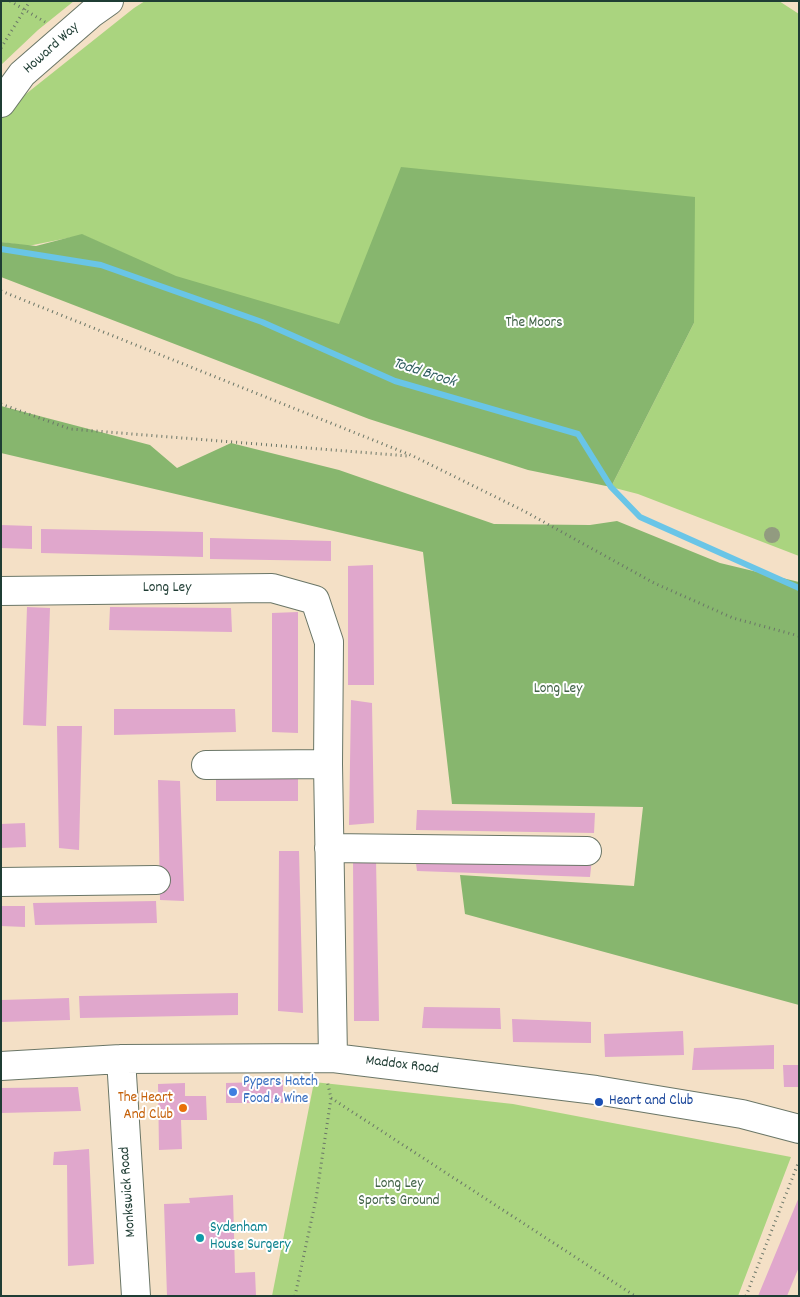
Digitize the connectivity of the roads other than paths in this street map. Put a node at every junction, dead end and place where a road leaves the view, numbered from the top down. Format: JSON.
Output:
{"nodes":[{"id":1,"x":109,"y":1,"type":"edge"},
{"id":2,"x":2,"y":102,"type":"edge"},
{"id":3,"x":1,"y":591,"type":"edge"},
{"id":4,"x":328,"y":764,"type":"junction"},
{"id":5,"x":206,"y":765,"type":"dead end"},
{"id":6,"x":329,"y":848,"type":"junction"},
{"id":7,"x":587,"y":851,"type":"dead end"},
{"id":8,"x":156,"y":880,"type":"dead end"},
{"id":9,"x":1,"y":882,"type":"edge"},
{"id":10,"x":328,"y":1058,"type":"junction"},
{"id":11,"x":121,"y":1059,"type":"junction"},
{"id":12,"x":1,"y":1066,"type":"edge"},
{"id":13,"x":799,"y":1129,"type":"edge"},
{"id":14,"x":136,"y":1296,"type":"edge"}],
"edges":[{"from":1,"to":2,"type":"street","name":"Howard Way"},
{"from":3,"to":4,"type":"street","name":"Long Ley"},
{"from":4,"to":5,"type":"street"},
{"from":4,"to":6,"type":"street","name":"Long Ley"},
{"from":6,"to":7,"type":"street"},
{"from":6,"to":10,"type":"street","name":"Long Ley"},
{"from":8,"to":9,"type":"street"},
{"from":10,"to":11,"type":"street","name":"Maddox Road"},
{"from":10,"to":13,"type":"street","name":"Maddox Road"},
{"from":11,"to":12,"type":"street","name":"Maddox Road"},
{"from":11,"to":14,"type":"street","name":"Monkswick Road"}]}
